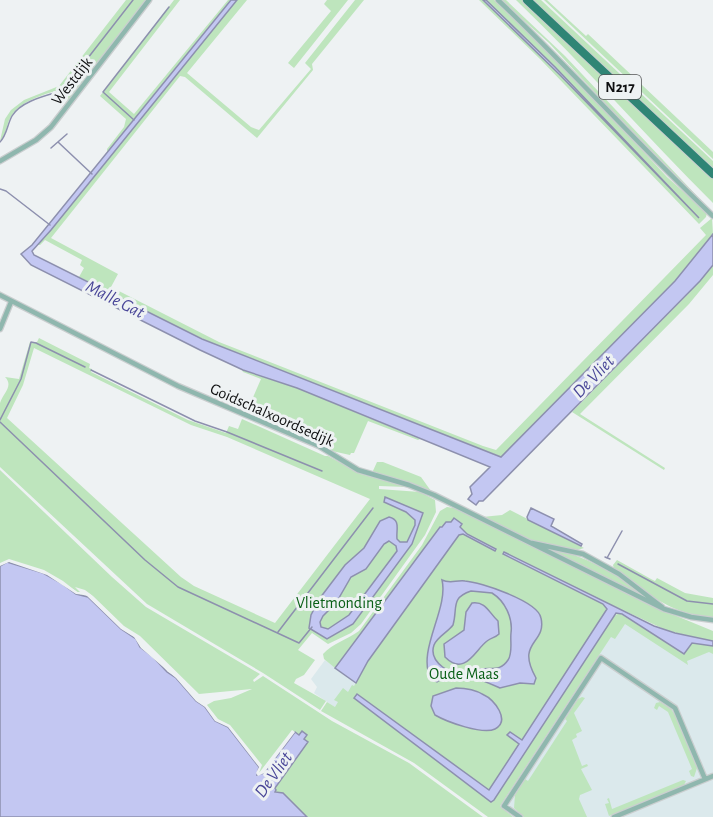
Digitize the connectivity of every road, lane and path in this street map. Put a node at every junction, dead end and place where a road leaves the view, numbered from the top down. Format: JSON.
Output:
{"nodes":[{"id":1,"x":149,"y":0,"type":"edge"},
{"id":2,"x":498,"y":0,"type":"edge"},
{"id":3,"x":527,"y":0,"type":"edge"},
{"id":4,"x":0,"y":160,"type":"edge"},
{"id":5,"x":713,"y":174,"type":"edge"},
{"id":6,"x":713,"y":216,"type":"edge"},
{"id":7,"x":0,"y":295,"type":"edge"},
{"id":8,"x":11,"y":302,"type":"junction"},
{"id":9,"x":0,"y":329,"type":"edge"},
{"id":10,"x":526,"y":542,"type":"junction"},
{"id":11,"x":664,"y":609,"type":"junction"},
{"id":12,"x":713,"y":620,"type":"edge"},
{"id":13,"x":713,"y":776,"type":"edge"},
{"id":14,"x":705,"y":779,"type":"junction"},
{"id":15,"x":519,"y":817,"type":"edge"},
{"id":16,"x":614,"y":817,"type":"edge"}],
"edges":[{"from":1,"to":4,"type":"street","name":"Westdijk"},
{"from":2,"to":6,"type":"street"},
{"from":3,"to":5,"type":"main road","number":"N217"},
{"from":7,"to":8,"type":"street","name":"Goidschalxoordsedijk"},
{"from":8,"to":9,"type":"street"},
{"from":8,"to":10,"type":"street","name":"Goidschalxoordsedijk"},
{"from":10,"to":11,"type":"street","name":"Goidschalxoordsedijk"},
{"from":10,"to":11,"type":"street","name":"Goidschalxoordsedijk"},
{"from":11,"to":12,"type":"street","name":"Goidschalxoordsedijk"},
{"from":13,"to":14,"type":"street"},
{"from":14,"to":15,"type":"street"},
{"from":14,"to":16,"type":"street"}]}
